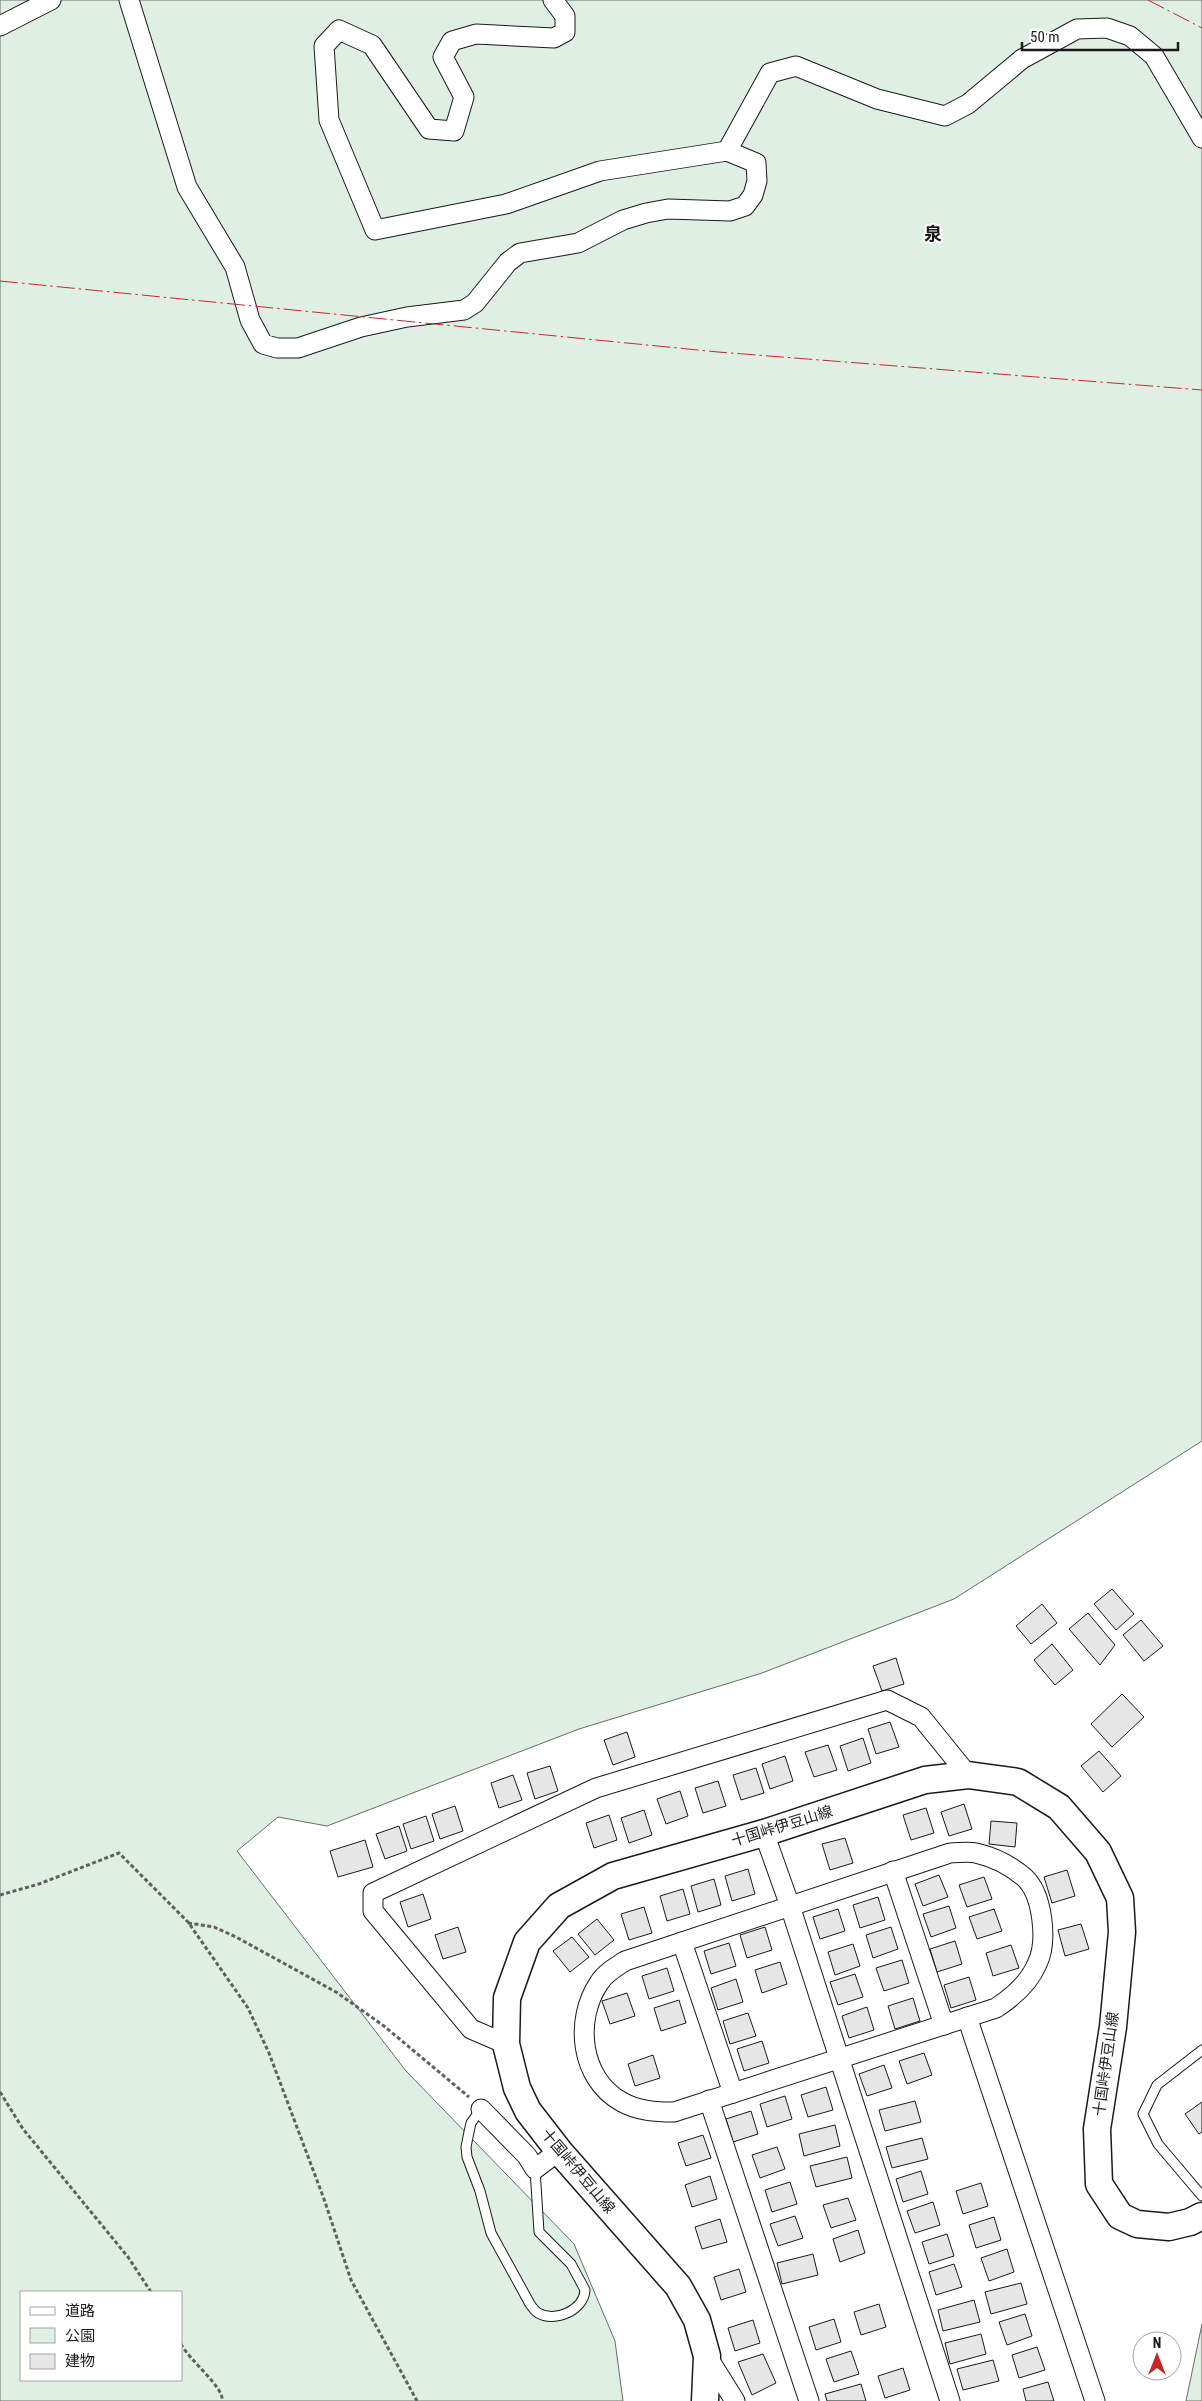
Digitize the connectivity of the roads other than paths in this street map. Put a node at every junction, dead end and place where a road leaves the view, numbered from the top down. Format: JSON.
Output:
{"nodes":[{"id":1,"x":51,"y":0,"type":"edge"},
{"id":2,"x":129,"y":0,"type":"edge"},
{"id":3,"x":553,"y":0,"type":"edge"},
{"id":4,"x":0,"y":26,"type":"edge"},
{"id":5,"x":1202,"y":138,"type":"edge"},
{"id":6,"x":727,"y":151,"type":"junction"},
{"id":7,"x":968,"y":1776,"type":"junction"},
{"id":8,"x":764,"y":1833,"type":"junction"},
{"id":9,"x":893,"y":1872,"type":"junction"},
{"id":10,"x":790,"y":1906,"type":"junction"},
{"id":11,"x":682,"y":1942,"type":"junction"},
{"id":12,"x":967,"y":2017,"type":"junction"},
{"id":13,"x":944,"y":2025,"type":"junction"},
{"id":14,"x":506,"y":2044,"type":"junction"},
{"id":15,"x":1202,"y":2050,"type":"edge"},
{"id":16,"x":839,"y":2059,"type":"junction"},
{"id":17,"x":733,"y":2093,"type":"junction"},
{"id":18,"x":709,"y":2100,"type":"junction"},
{"id":19,"x":481,"y":2109,"type":"joint"},
{"id":20,"x":558,"y":2151,"type":"junction"},
{"id":21,"x":535,"y":2169,"type":"junction"},
{"id":22,"x":1202,"y":2196,"type":"edge"},
{"id":23,"x":1202,"y":2216,"type":"edge"},
{"id":24,"x":707,"y":2356,"type":"junction"},
{"id":25,"x":705,"y":2401,"type":"edge"},
{"id":26,"x":735,"y":2401,"type":"edge"},
{"id":27,"x":809,"y":2401,"type":"edge"},
{"id":28,"x":950,"y":2401,"type":"edge"},
{"id":29,"x":1095,"y":2401,"type":"edge"}],
"edges":[{"from":1,"to":4,"type":"street"},
{"from":2,"to":6,"type":"street"},
{"from":3,"to":6,"type":"street"},
{"from":5,"to":6,"type":"street"},
{"from":7,"to":8,"type":"main road","name":"十国峠伊豆山線"},
{"from":7,"to":14,"type":"street"},
{"from":7,"to":23,"type":"main road","name":"十国峠伊豆山線"},
{"from":8,"to":10,"type":"street"},
{"from":8,"to":14,"type":"main road","name":"十国峠伊豆山線"},
{"from":9,"to":10,"type":"street"},
{"from":9,"to":12,"type":"street"},
{"from":9,"to":13,"type":"street"},
{"from":10,"to":11,"type":"street"},
{"from":10,"to":16,"type":"street"},
{"from":11,"to":17,"type":"street"},
{"from":11,"to":18,"type":"street"},
{"from":12,"to":13,"type":"street"},
{"from":12,"to":29,"type":"street"},
{"from":13,"to":16,"type":"street"},
{"from":14,"to":20,"type":"main road","name":"十国峠伊豆山線"},
{"from":15,"to":22,"type":"lane"},
{"from":16,"to":17,"type":"street"},
{"from":16,"to":28,"type":"street"},
{"from":17,"to":18,"type":"street"},
{"from":18,"to":27,"type":"street"},
{"from":19,"to":21,"type":"street"},
{"from":19,"to":21,"type":"lane"},
{"from":20,"to":21,"type":"street"},
{"from":20,"to":24,"type":"main road","name":"十国峠伊豆山線"},
{"from":24,"to":25,"type":"main road","name":"十国峠伊豆山線"},
{"from":24,"to":26,"type":"street"}]}
